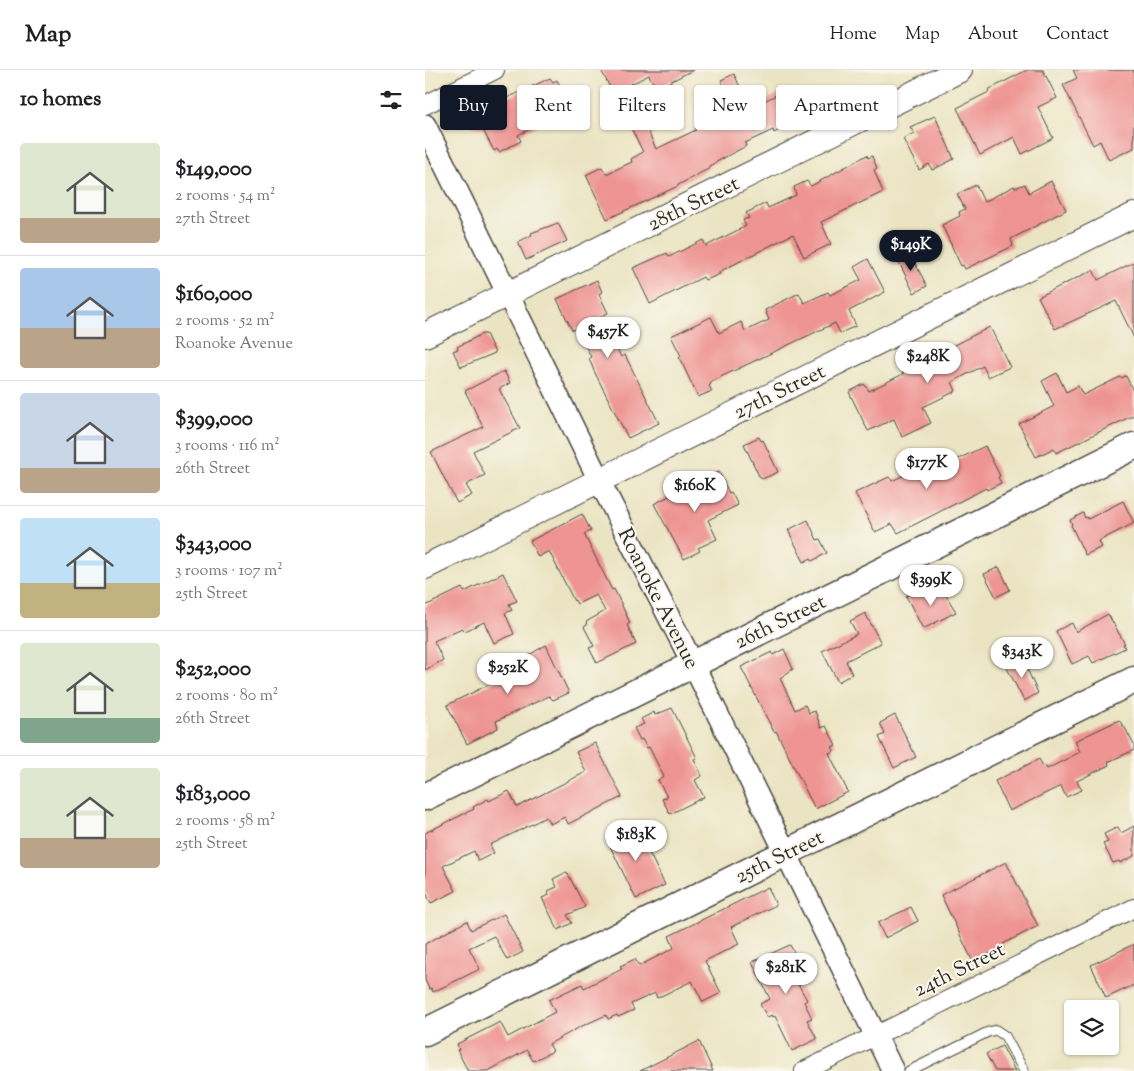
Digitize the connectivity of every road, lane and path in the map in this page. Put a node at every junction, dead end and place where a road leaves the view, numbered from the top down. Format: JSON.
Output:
{"nodes":[{"id":1,"x":495,"y":70,"type":"edge"},
{"id":2,"x":960,"y":70,"type":"edge"},
{"id":3,"x":425,"y":105,"type":"edge"},
{"id":4,"x":425,"y":125,"type":"edge"},
{"id":5,"x":1134,"y":215,"type":"edge"},
{"id":6,"x":508,"y":294,"type":"junction"},
{"id":7,"x":425,"y":335,"type":"edge"},
{"id":8,"x":1134,"y":446,"type":"edge"},
{"id":9,"x":599,"y":480,"type":"junction"},
{"id":10,"x":425,"y":567,"type":"edge"},
{"id":11,"x":693,"y":664,"type":"junction"},
{"id":12,"x":1134,"y":680,"type":"edge"},
{"id":13,"x":425,"y":797,"type":"edge"},
{"id":14,"x":785,"y":852,"type":"junction"},
{"id":15,"x":1134,"y":908,"type":"edge"},
{"id":16,"x":425,"y":1032,"type":"edge"},
{"id":17,"x":875,"y":1036,"type":"junction"},
{"id":18,"x":804,"y":1071,"type":"edge"},
{"id":19,"x":893,"y":1071,"type":"edge"},
{"id":20,"x":909,"y":1071,"type":"edge"},
{"id":21,"x":1024,"y":1071,"type":"edge"}],
"edges":[{"from":1,"to":3,"type":"street"},
{"from":2,"to":6,"type":"main road","name":"28th Street"},
{"from":4,"to":6,"type":"street","name":"Roanoke Avenue"},
{"from":5,"to":9,"type":"main road","name":"27th Street"},
{"from":6,"to":7,"type":"main road","name":"28th Street"},
{"from":6,"to":9,"type":"street","name":"Roanoke Avenue"},
{"from":8,"to":11,"type":"main road","name":"26th Street"},
{"from":9,"to":10,"type":"main road","name":"27th Street"},
{"from":9,"to":11,"type":"street","name":"Roanoke Avenue"},
{"from":11,"to":13,"type":"main road","name":"26th Street"},
{"from":11,"to":14,"type":"street","name":"Roanoke Avenue"},
{"from":12,"to":14,"type":"main road","name":"25th Street"},
{"from":14,"to":16,"type":"main road","name":"25th Street"},
{"from":14,"to":17,"type":"street","name":"Roanoke Avenue"},
{"from":15,"to":17,"type":"street","name":"24th Street"},
{"from":17,"to":18,"type":"street","name":"24th Street"},
{"from":17,"to":19,"type":"street","name":"Roanoke Avenue"},
{"from":20,"to":21,"type":"lane"}]}
